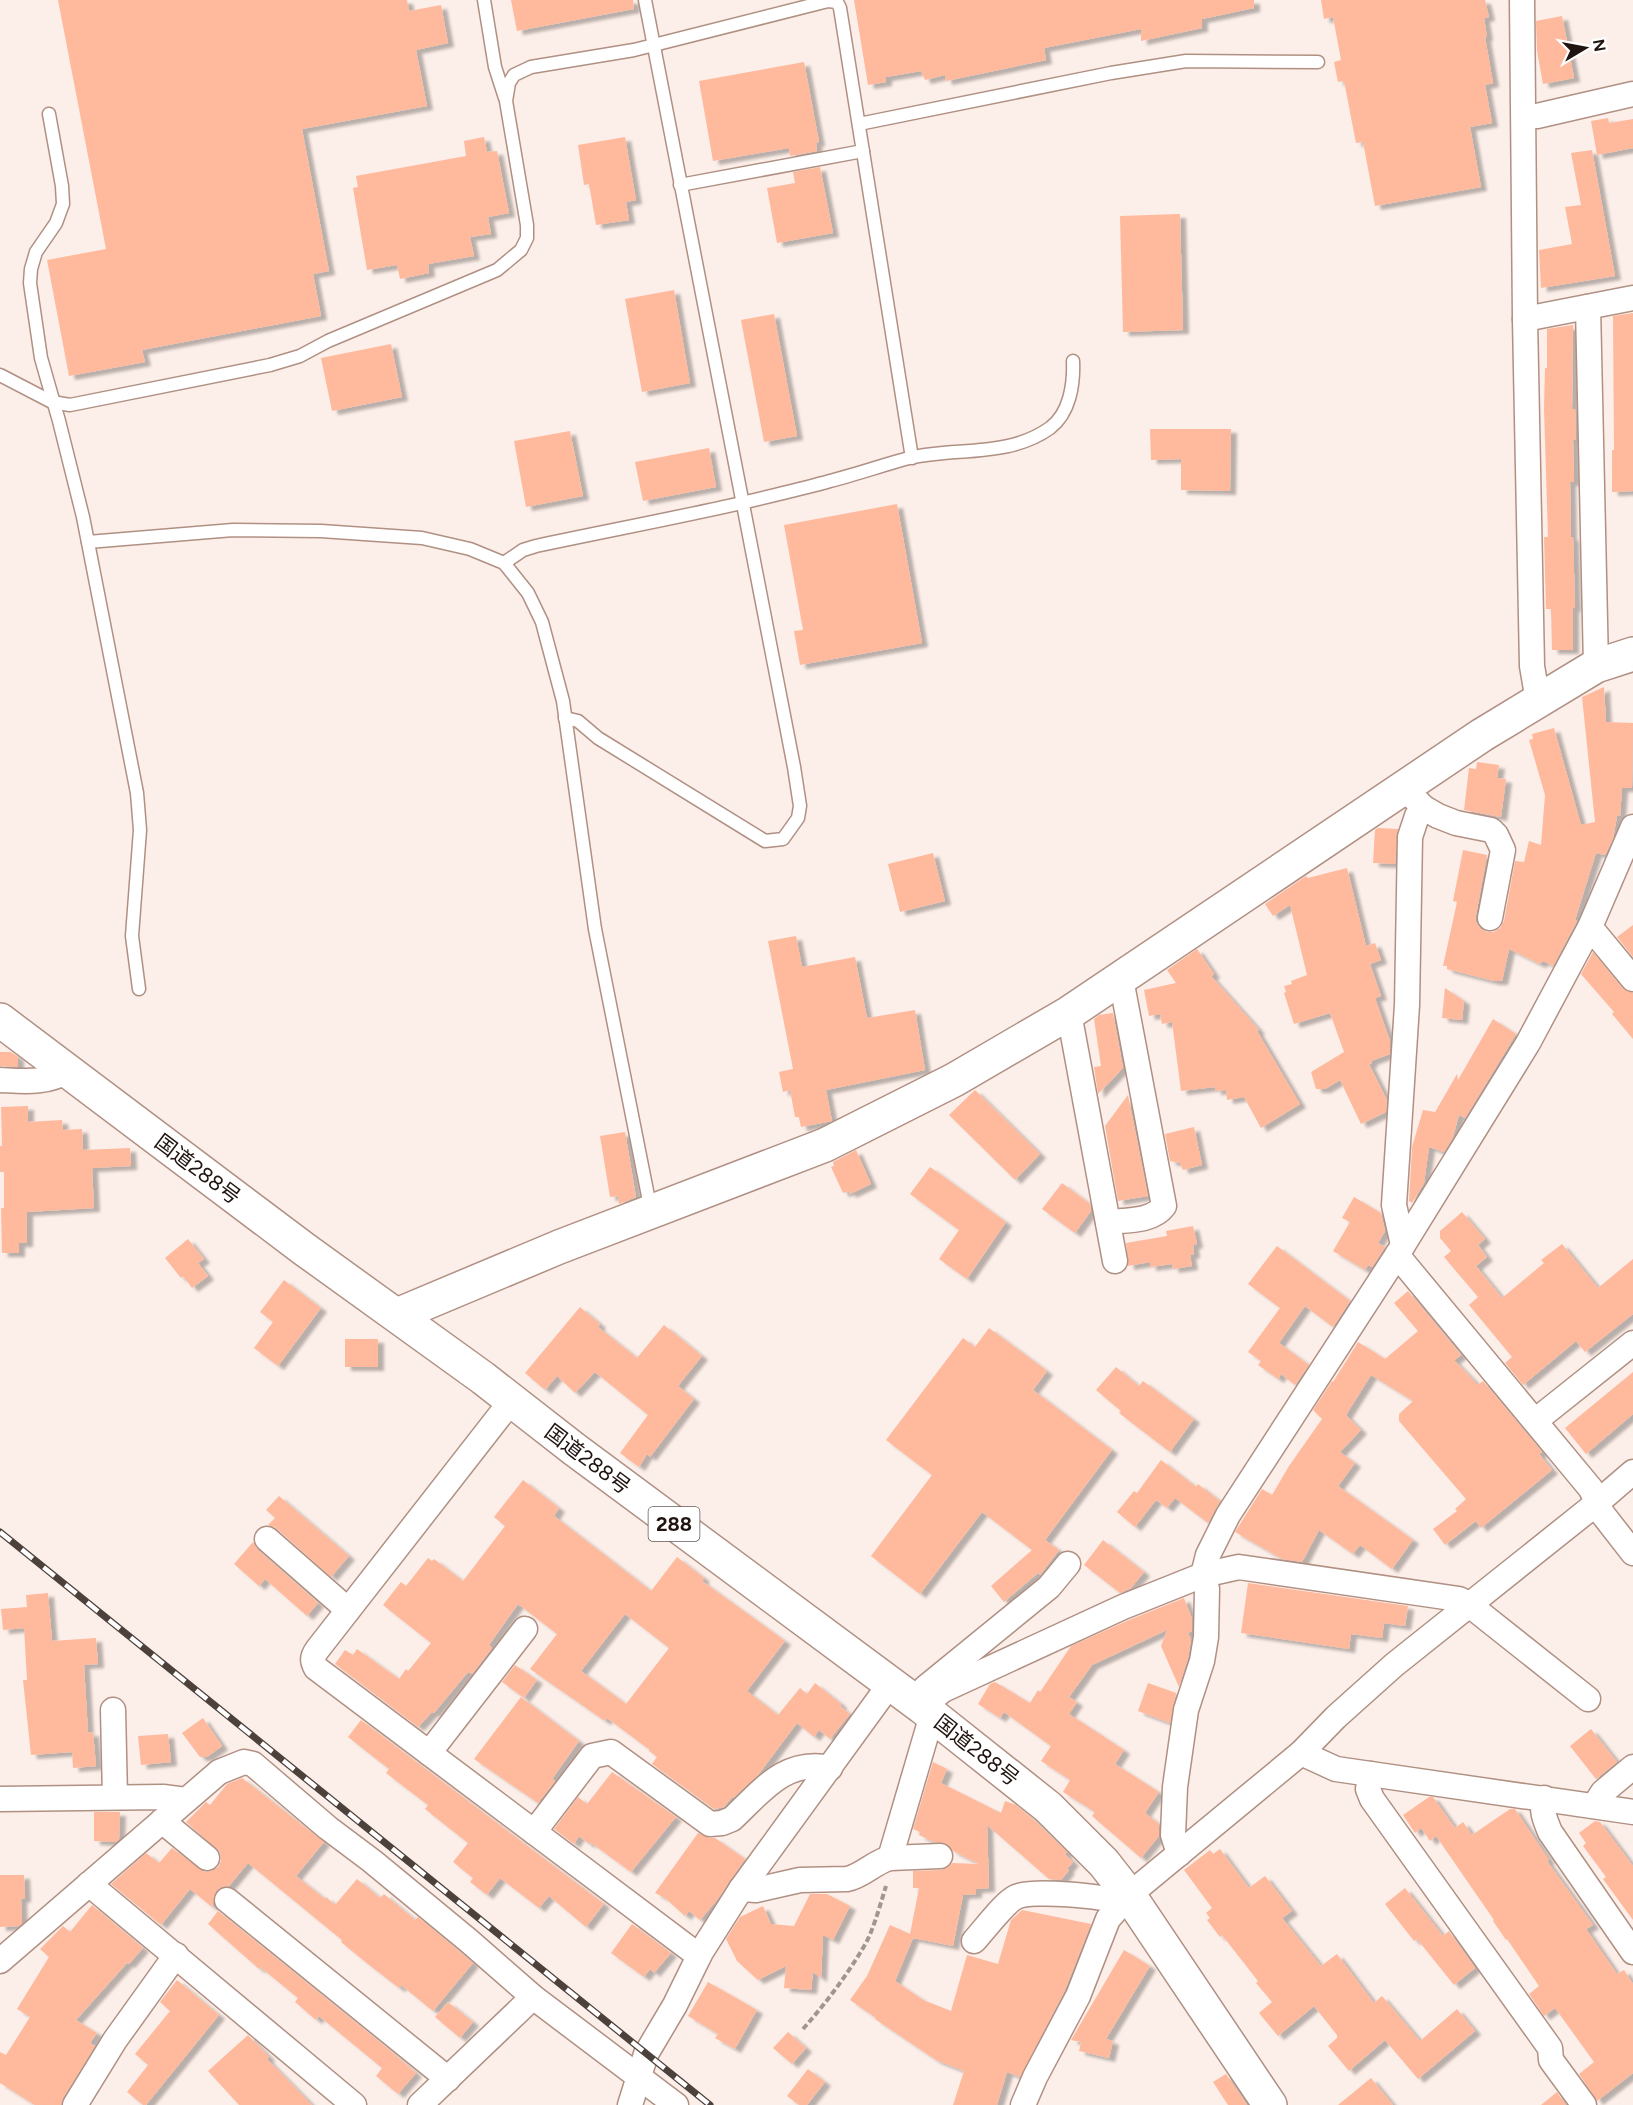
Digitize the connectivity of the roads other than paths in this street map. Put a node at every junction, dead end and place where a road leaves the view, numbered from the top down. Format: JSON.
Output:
{"nodes":[{"id":1,"x":484,"y":0,"type":"edge"},
{"id":2,"x":645,"y":0,"type":"edge"},
{"id":3,"x":1522,"y":0,"type":"edge"},
{"id":4,"x":813,"y":2,"type":"edge"},
{"id":5,"x":653,"y":45,"type":"junction"},
{"id":6,"x":1318,"y":62,"type":"dead end"},
{"id":7,"x":1633,"y":94,"type":"edge"},
{"id":8,"x":506,"y":101,"type":"junction"},
{"id":9,"x":49,"y":114,"type":"dead end"},
{"id":10,"x":1537,"y":116,"type":"dead end"},
{"id":11,"x":859,"y":124,"type":"junction"},
{"id":12,"x":863,"y":151,"type":"junction"},
{"id":13,"x":680,"y":185,"type":"junction"},
{"id":14,"x":1633,"y":298,"type":"edge"},
{"id":15,"x":1588,"y":307,"type":"junction"},
{"id":16,"x":1525,"y":319,"type":"junction"},
{"id":17,"x":1072,"y":361,"type":"dead end"},
{"id":18,"x":0,"y":375,"type":"edge"},
{"id":19,"x":52,"y":402,"type":"junction"},
{"id":20,"x":912,"y":458,"type":"junction"},
{"id":21,"x":742,"y":502,"type":"junction"},
{"id":22,"x":88,"y":542,"type":"junction"},
{"id":23,"x":504,"y":563,"type":"junction"},
{"id":24,"x":1633,"y":654,"type":"edge"},
{"id":25,"x":1596,"y":666,"type":"junction"},
{"id":26,"x":1538,"y":701,"type":"junction"},
{"id":27,"x":565,"y":718,"type":"junction"},
{"id":28,"x":1415,"y":797,"type":"junction"},
{"id":29,"x":1633,"y":826,"type":"edge"},
{"id":30,"x":1490,"y":918,"type":"dead end"},
{"id":31,"x":1590,"y":927,"type":"junction"},
{"id":32,"x":1121,"y":978,"type":"junction"},
{"id":33,"x":1633,"y":979,"type":"edge"},
{"id":34,"x":139,"y":989,"type":"dead end"},
{"id":35,"x":1069,"y":1013,"type":"junction"},
{"id":36,"x":0,"y":1020,"type":"edge"},
{"id":37,"x":67,"y":1071,"type":"junction"},
{"id":38,"x":0,"y":1080,"type":"edge"},
{"id":39,"x":651,"y":1212,"type":"junction"},
{"id":40,"x":1107,"y":1222,"type":"junction"},
{"id":41,"x":1400,"y":1250,"type":"junction"},
{"id":42,"x":1115,"y":1261,"type":"dead end"},
{"id":43,"x":398,"y":1315,"type":"junction"},
{"id":44,"x":1633,"y":1342,"type":"edge"},
{"id":45,"x":512,"y":1400,"type":"junction"},
{"id":46,"x":1535,"y":1421,"type":"junction"},
{"id":47,"x":1633,"y":1472,"type":"edge"},
{"id":48,"x":1597,"y":1503,"type":"junction"},
{"id":49,"x":267,"y":1539,"type":"dead end"},
{"id":50,"x":1633,"y":1552,"type":"edge"},
{"id":51,"x":1068,"y":1564,"type":"dead end"},
{"id":52,"x":1203,"y":1575,"type":"junction"},
{"id":53,"x":1469,"y":1605,"type":"junction"},
{"id":54,"x":348,"y":1610,"type":"junction"},
{"id":55,"x":525,"y":1629,"type":"dead end"},
{"id":56,"x":1588,"y":1699,"type":"dead end"},
{"id":57,"x":914,"y":1701,"type":"junction"},
{"id":58,"x":113,"y":1710,"type":"dead end"},
{"id":59,"x":429,"y":1753,"type":"junction"},
{"id":60,"x":1301,"y":1753,"type":"junction"},
{"id":61,"x":1633,"y":1767,"type":"edge"},
{"id":62,"x":830,"y":1768,"type":"junction"},
{"id":63,"x":1371,"y":1774,"type":"junction"},
{"id":64,"x":115,"y":1797,"type":"junction"},
{"id":65,"x":1544,"y":1798,"type":"junction"},
{"id":66,"x":0,"y":1799,"type":"edge"},
{"id":67,"x":186,"y":1800,"type":"junction"},
{"id":68,"x":1594,"y":1806,"type":"junction"},
{"id":69,"x":1633,"y":1812,"type":"edge"},
{"id":70,"x":162,"y":1821,"type":"junction"},
{"id":71,"x":534,"y":1832,"type":"junction"},
{"id":72,"x":1179,"y":1854,"type":"junction"},
{"id":73,"x":940,"y":1856,"type":"dead end"},
{"id":74,"x":207,"y":1858,"type":"dead end"},
{"id":75,"x":890,"y":1858,"type":"junction"},
{"id":76,"x":89,"y":1884,"type":"junction"},
{"id":77,"x":741,"y":1889,"type":"junction"},
{"id":78,"x":1125,"y":1899,"type":"junction"},
{"id":79,"x":227,"y":1900,"type":"dead end"},
{"id":80,"x":974,"y":1941,"type":"dead end"},
{"id":81,"x":1633,"y":1952,"type":"edge"},
{"id":82,"x":176,"y":1956,"type":"junction"},
{"id":83,"x":699,"y":1956,"type":"junction"},
{"id":84,"x":0,"y":1961,"type":"edge"},
{"id":85,"x":533,"y":1997,"type":"junction"},
{"id":86,"x":638,"y":2077,"type":"junction"},
{"id":87,"x":448,"y":2079,"type":"junction"},
{"id":88,"x":75,"y":2105,"type":"edge"},
{"id":89,"x":354,"y":2105,"type":"edge"},
{"id":90,"x":420,"y":2105,"type":"edge"},
{"id":91,"x":630,"y":2105,"type":"edge"},
{"id":92,"x":676,"y":2105,"type":"edge"},
{"id":93,"x":1023,"y":2105,"type":"edge"},
{"id":94,"x":1270,"y":2105,"type":"edge"},
{"id":95,"x":1584,"y":2105,"type":"edge"}],
"edges":[{"from":1,"to":8,"type":"lane"},
{"from":2,"to":5,"type":"lane"},
{"from":3,"to":16,"type":"street"},
{"from":4,"to":5,"type":"lane"},
{"from":4,"to":11,"type":"lane"},
{"from":5,"to":8,"type":"lane"},
{"from":5,"to":13,"type":"lane"},
{"from":6,"to":11,"type":"lane"},
{"from":7,"to":10,"type":"street"},
{"from":8,"to":19,"type":"lane"},
{"from":9,"to":19,"type":"lane"},
{"from":11,"to":12,"type":"lane"},
{"from":12,"to":13,"type":"lane"},
{"from":12,"to":20,"type":"lane"},
{"from":13,"to":21,"type":"lane"},
{"from":14,"to":15,"type":"street"},
{"from":15,"to":16,"type":"street"},
{"from":15,"to":25,"type":"street"},
{"from":16,"to":26,"type":"street"},
{"from":17,"to":20,"type":"lane"},
{"from":18,"to":19,"type":"lane"},
{"from":19,"to":22,"type":"lane"},
{"from":20,"to":21,"type":"lane"},
{"from":21,"to":23,"type":"lane"},
{"from":21,"to":27,"type":"lane"},
{"from":22,"to":23,"type":"lane"},
{"from":22,"to":34,"type":"lane"},
{"from":23,"to":27,"type":"lane"},
{"from":24,"to":25,"type":"main road"},
{"from":25,"to":26,"type":"main road"},
{"from":26,"to":28,"type":"main road"},
{"from":27,"to":39,"type":"lane"},
{"from":28,"to":30,"type":"street"},
{"from":28,"to":32,"type":"main road"},
{"from":28,"to":41,"type":"street"},
{"from":29,"to":31,"type":"street"},
{"from":31,"to":33,"type":"street"},
{"from":31,"to":41,"type":"street"},
{"from":32,"to":35,"type":"main road"},
{"from":32,"to":40,"type":"street"},
{"from":35,"to":39,"type":"main road"},
{"from":35,"to":40,"type":"street"},
{"from":36,"to":37,"type":"main road","name":"国道288号","number":"288"},
{"from":37,"to":38,"type":"street"},
{"from":37,"to":43,"type":"main road","name":"国道288号","number":"288"},
{"from":39,"to":43,"type":"main road"},
{"from":40,"to":42,"type":"street"},
{"from":41,"to":46,"type":"street"},
{"from":41,"to":52,"type":"street"},
{"from":43,"to":45,"type":"main road","name":"国道288号","number":"288"},
{"from":44,"to":46,"type":"street"},
{"from":45,"to":54,"type":"street"},
{"from":45,"to":57,"type":"main road","name":"国道288号","number":"288"},
{"from":46,"to":48,"type":"street"},
{"from":47,"to":48,"type":"street"},
{"from":48,"to":50,"type":"street"},
{"from":48,"to":53,"type":"street"},
{"from":49,"to":54,"type":"street"},
{"from":51,"to":57,"type":"street"},
{"from":52,"to":53,"type":"street"},
{"from":52,"to":57,"type":"street"},
{"from":52,"to":72,"type":"street"},
{"from":53,"to":56,"type":"street"},
{"from":53,"to":60,"type":"street"},
{"from":54,"to":59,"type":"street"},
{"from":55,"to":59,"type":"street"},
{"from":57,"to":62,"type":"street"},
{"from":57,"to":75,"type":"street"},
{"from":57,"to":78,"type":"main road","name":"国道288号","number":"288"},
{"from":58,"to":64,"type":"street"},
{"from":59,"to":71,"type":"street"},
{"from":60,"to":63,"type":"street"},
{"from":60,"to":72,"type":"street"},
{"from":61,"to":68,"type":"street"},
{"from":62,"to":71,"type":"street"},
{"from":62,"to":77,"type":"street"},
{"from":63,"to":65,"type":"street"},
{"from":63,"to":95,"type":"street"},
{"from":64,"to":66,"type":"street"},
{"from":64,"to":67,"type":"street"},
{"from":65,"to":68,"type":"street"},
{"from":65,"to":81,"type":"street"},
{"from":67,"to":70,"type":"street"},
{"from":67,"to":85,"type":"street"},
{"from":68,"to":69,"type":"street"},
{"from":70,"to":74,"type":"street"},
{"from":70,"to":76,"type":"street"},
{"from":71,"to":83,"type":"street"},
{"from":72,"to":78,"type":"street"},
{"from":73,"to":75,"type":"street"},
{"from":75,"to":77,"type":"street"},
{"from":76,"to":82,"type":"street"},
{"from":76,"to":84,"type":"street"},
{"from":77,"to":83,"type":"street"},
{"from":78,"to":80,"type":"street"},
{"from":78,"to":93,"type":"street"},
{"from":78,"to":94,"type":"main road","name":"国道288号","number":"288"},
{"from":79,"to":87,"type":"street"},
{"from":82,"to":88,"type":"street"},
{"from":82,"to":89,"type":"street"},
{"from":83,"to":86,"type":"street"},
{"from":85,"to":86,"type":"street"},
{"from":85,"to":87,"type":"street"},
{"from":86,"to":91,"type":"street"},
{"from":86,"to":92,"type":"street"},
{"from":87,"to":90,"type":"street"}]}
